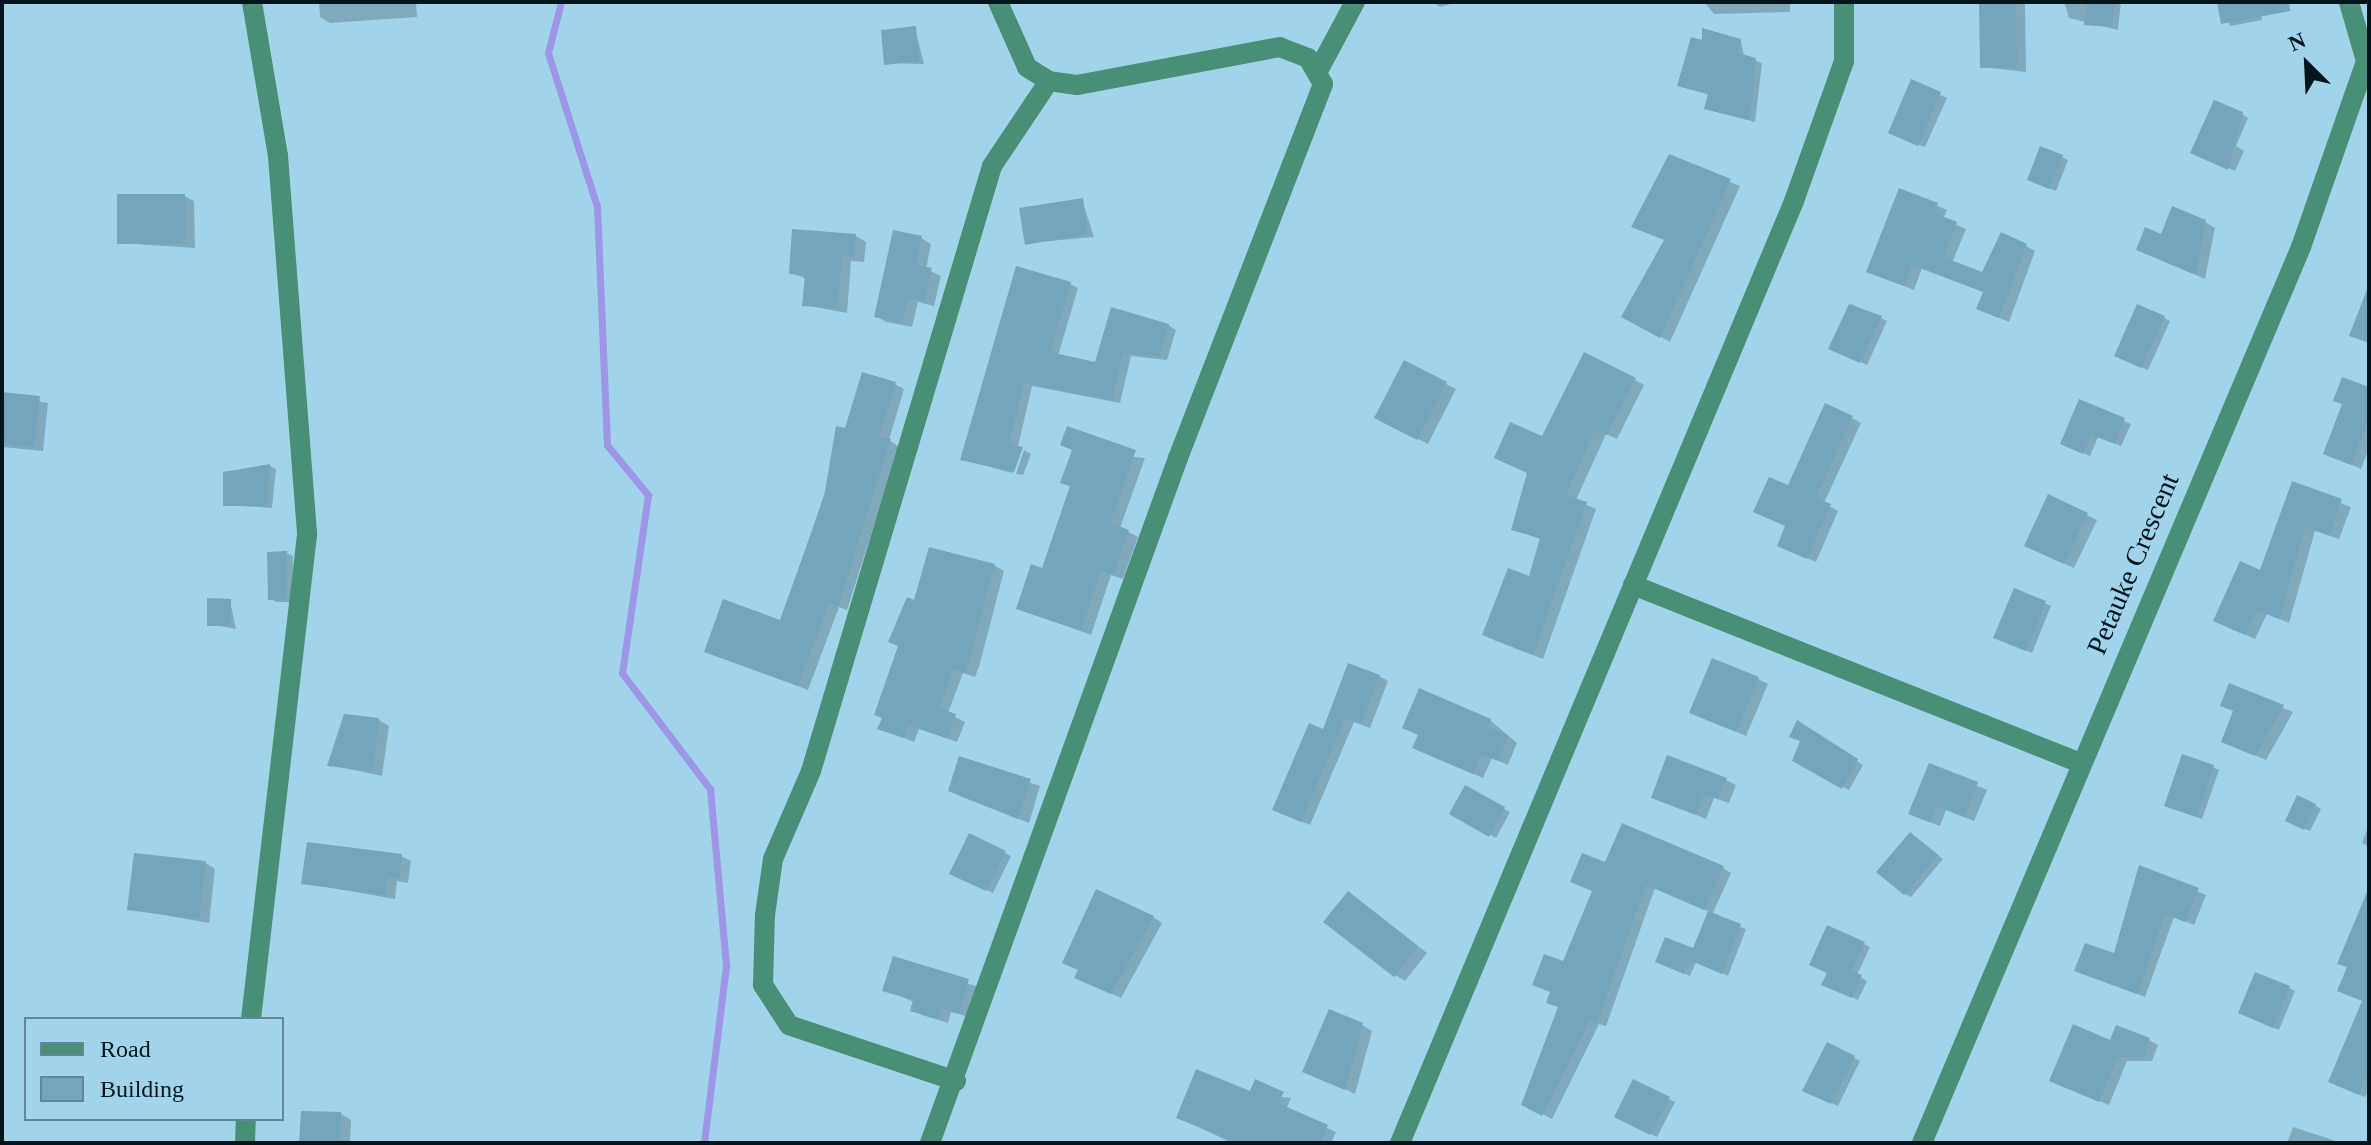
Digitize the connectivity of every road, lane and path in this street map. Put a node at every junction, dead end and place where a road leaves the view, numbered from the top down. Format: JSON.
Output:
{"nodes":[{"id":1,"x":252,"y":2,"type":"edge"},
{"id":2,"x":998,"y":2,"type":"edge"},
{"id":3,"x":1355,"y":2,"type":"edge"},
{"id":4,"x":1844,"y":2,"type":"edge"},
{"id":5,"x":2349,"y":2,"type":"edge"},
{"id":6,"x":2368,"y":62,"type":"edge"},
{"id":7,"x":1319,"y":69,"type":"junction"},
{"id":8,"x":1049,"y":81,"type":"junction"},
{"id":9,"x":1633,"y":585,"type":"junction"},
{"id":10,"x":2080,"y":763,"type":"junction"},
{"id":11,"x":251,"y":1017,"type":"edge"},
{"id":12,"x":956,"y":1081,"type":"junction"},
{"id":13,"x":246,"y":1121,"type":"edge"},
{"id":14,"x":245,"y":1143,"type":"edge"},
{"id":15,"x":930,"y":1143,"type":"edge"},
{"id":16,"x":1400,"y":1143,"type":"edge"},
{"id":17,"x":1922,"y":1143,"type":"edge"}],
"edges":[{"from":1,"to":11,"type":"street"},
{"from":2,"to":8,"type":"street"},
{"from":3,"to":7,"type":"street"},
{"from":4,"to":9,"type":"street"},
{"from":5,"to":6,"type":"street","name":"Petauke Crescent"},
{"from":6,"to":10,"type":"street","name":"Petauke Crescent"},
{"from":7,"to":8,"type":"street"},
{"from":7,"to":12,"type":"street"},
{"from":8,"to":12,"type":"street"},
{"from":9,"to":10,"type":"street"},
{"from":9,"to":16,"type":"street"},
{"from":10,"to":17,"type":"street","name":"Petauke Crescent"},
{"from":12,"to":15,"type":"street"},
{"from":13,"to":14,"type":"street"}]}
